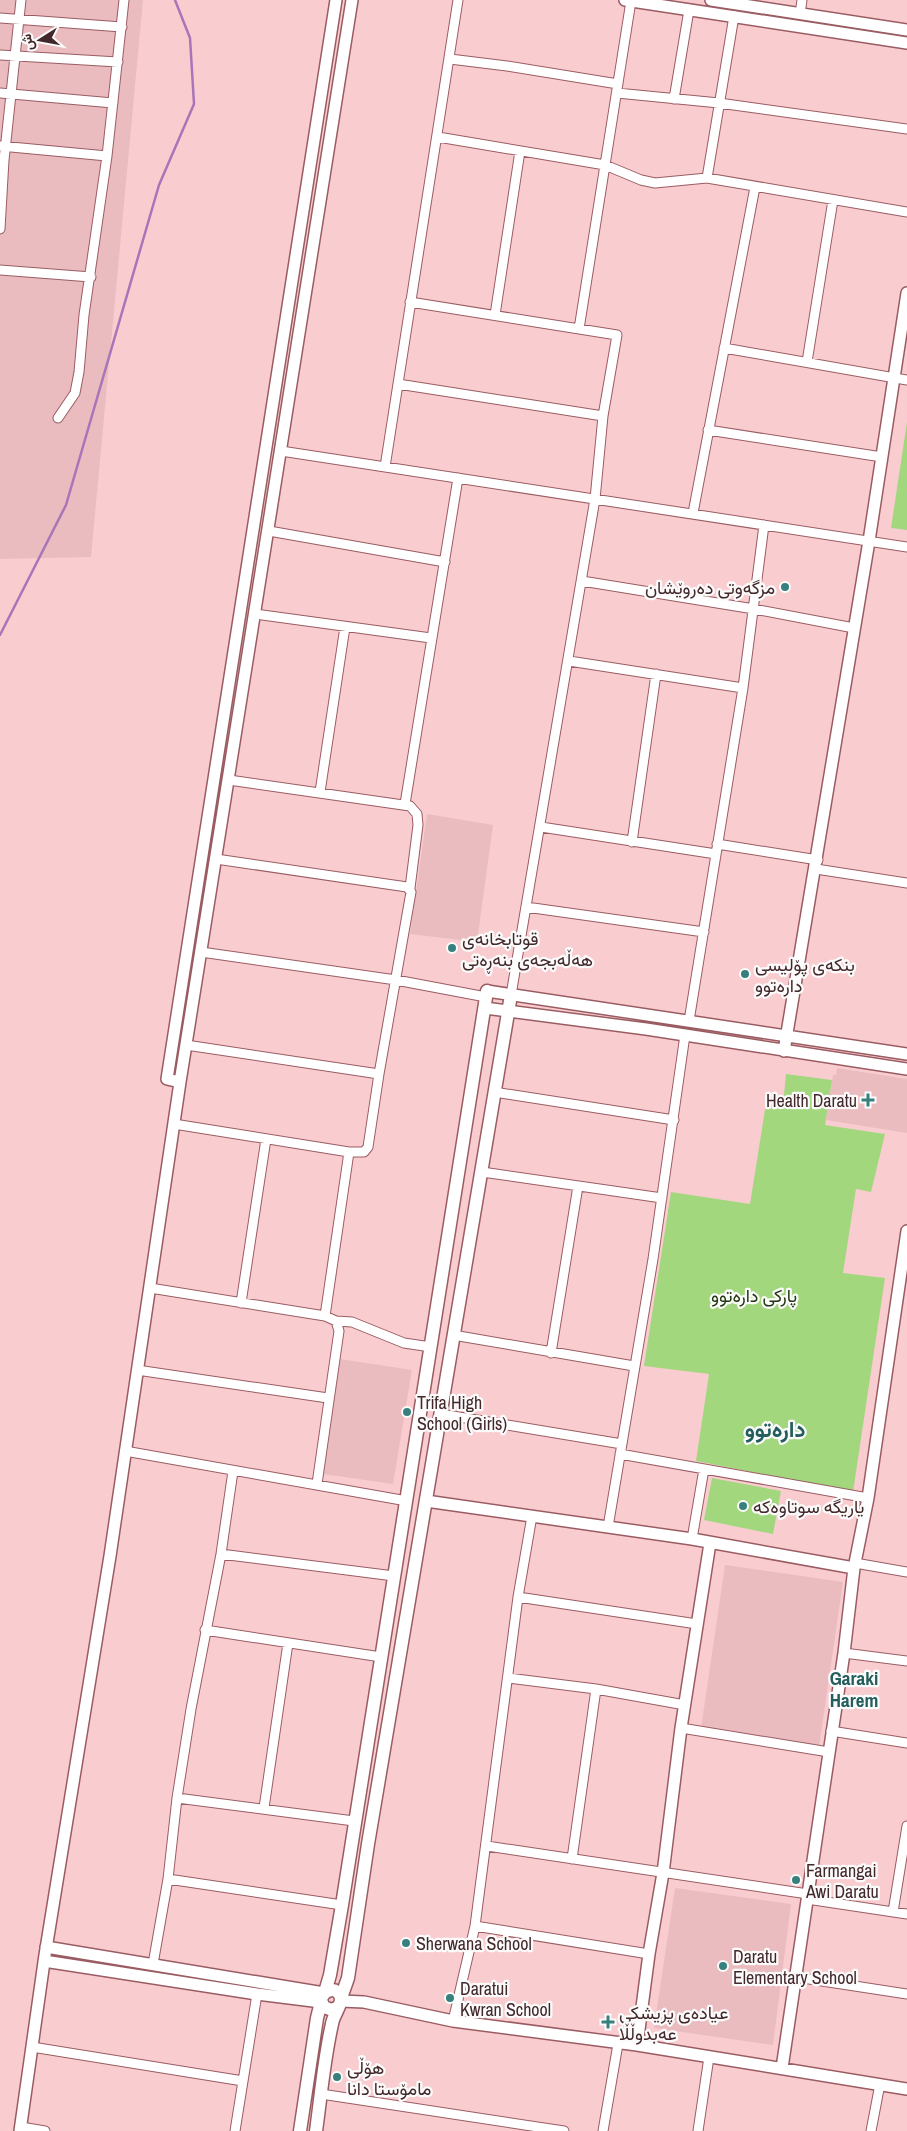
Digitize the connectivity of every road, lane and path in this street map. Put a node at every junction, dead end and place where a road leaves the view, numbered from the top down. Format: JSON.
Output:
{"nodes":[{"id":1,"x":22,"y":0,"type":"edge"},
{"id":2,"x":124,"y":0,"type":"edge"},
{"id":3,"x":336,"y":0,"type":"edge"},
{"id":4,"x":352,"y":0,"type":"edge"},
{"id":5,"x":458,"y":0,"type":"edge"},
{"id":6,"x":628,"y":0,"type":"edge"},
{"id":7,"x":711,"y":0,"type":"edge"},
{"id":8,"x":802,"y":0,"type":"edge"},
{"id":9,"x":704,"y":6,"type":"edge"},
{"id":10,"x":689,"y":10,"type":"junction"},
{"id":11,"x":800,"y":14,"type":"junction"},
{"id":12,"x":734,"y":16,"type":"junction"},
{"id":13,"x":0,"y":18,"type":"edge"},
{"id":14,"x":18,"y":20,"type":"junction"},
{"id":15,"x":122,"y":27,"type":"junction"},
{"id":16,"x":907,"y":30,"type":"edge"},
{"id":17,"x":907,"y":43,"type":"edge"},
{"id":18,"x":0,"y":55,"type":"edge"},
{"id":19,"x":14,"y":56,"type":"junction"},
{"id":20,"x":450,"y":59,"type":"junction"},
{"id":21,"x":118,"y":62,"type":"junction"},
{"id":22,"x":617,"y":88,"type":"junction"},
{"id":23,"x":0,"y":93,"type":"edge"},
{"id":24,"x":12,"y":94,"type":"junction"},
{"id":25,"x":674,"y":98,"type":"junction"},
{"id":26,"x":113,"y":103,"type":"junction"},
{"id":27,"x":719,"y":104,"type":"junction"},
{"id":28,"x":907,"y":129,"type":"edge"},
{"id":29,"x":438,"y":137,"type":"junction"},
{"id":30,"x":3,"y":146,"type":"edge"},
{"id":31,"x":520,"y":150,"type":"junction"},
{"id":32,"x":107,"y":156,"type":"junction"},
{"id":33,"x":605,"y":165,"type":"junction"},
{"id":34,"x":707,"y":178,"type":"junction"},
{"id":35,"x":755,"y":187,"type":"junction"},
{"id":36,"x":833,"y":200,"type":"junction"},
{"id":37,"x":907,"y":212,"type":"edge"},
{"id":38,"x":0,"y":229,"type":"edge"},
{"id":39,"x":0,"y":270,"type":"edge"},
{"id":40,"x":90,"y":277,"type":"junction"},
{"id":41,"x":907,"y":293,"type":"edge"},
{"id":42,"x":410,"y":302,"type":"junction"},
{"id":43,"x":495,"y":315,"type":"junction"},
{"id":44,"x":579,"y":329,"type":"junction"},
{"id":45,"x":724,"y":348,"type":"junction"},
{"id":46,"x":807,"y":362,"type":"junction"},
{"id":47,"x":893,"y":378,"type":"junction"},
{"id":48,"x":907,"y":380,"type":"edge"},
{"id":49,"x":398,"y":384,"type":"junction"},
{"id":50,"x":603,"y":416,"type":"junction"},
{"id":51,"x":58,"y":418,"type":"dead end"},
{"id":52,"x":708,"y":430,"type":"junction"},
{"id":53,"x":281,"y":451,"type":"junction"},
{"id":54,"x":882,"y":457,"type":"junction"},
{"id":55,"x":385,"y":467,"type":"junction"},
{"id":56,"x":458,"y":478,"type":"junction"},
{"id":57,"x":595,"y":499,"type":"junction"},
{"id":58,"x":693,"y":513,"type":"junction"},
{"id":59,"x":764,"y":525,"type":"junction"},
{"id":60,"x":268,"y":531,"type":"junction"},
{"id":61,"x":869,"y":541,"type":"junction"},
{"id":62,"x":907,"y":547,"type":"edge"},
{"id":63,"x":445,"y":562,"type":"junction"},
{"id":64,"x":246,"y":564,"type":"junction"},
{"id":65,"x":262,"y":567,"type":"junction"},
{"id":66,"x":582,"y":580,"type":"junction"},
{"id":67,"x":754,"y":609,"type":"junction"},
{"id":68,"x":255,"y":614,"type":"junction"},
{"id":69,"x":345,"y":627,"type":"junction"},
{"id":70,"x":854,"y":628,"type":"junction"},
{"id":71,"x":431,"y":638,"type":"junction"},
{"id":72,"x":569,"y":661,"type":"junction"},
{"id":73,"x":656,"y":674,"type":"junction"},
{"id":74,"x":743,"y":688,"type":"junction"},
{"id":75,"x":229,"y":780,"type":"junction"},
{"id":76,"x":320,"y":792,"type":"junction"},
{"id":77,"x":405,"y":804,"type":"junction"},
{"id":78,"x":541,"y":827,"type":"junction"},
{"id":79,"x":632,"y":842,"type":"junction"},
{"id":80,"x":717,"y":844,"type":"junction"},
{"id":81,"x":716,"y":854,"type":"junction"},
{"id":82,"x":216,"y":858,"type":"junction"},
{"id":83,"x":817,"y":864,"type":"junction"},
{"id":84,"x":907,"y":883,"type":"edge"},
{"id":85,"x":410,"y":888,"type":"junction"},
{"id":86,"x":526,"y":908,"type":"junction"},
{"id":87,"x":704,"y":932,"type":"junction"},
{"id":88,"x":201,"y":952,"type":"junction"},
{"id":89,"x":396,"y":980,"type":"junction"},
{"id":90,"x":511,"y":995,"type":"junction"},
{"id":91,"x":486,"y":999,"type":"junction"},
{"id":92,"x":509,"y":1011,"type":"junction"},
{"id":93,"x":689,"y":1021,"type":"junction"},
{"id":94,"x":728,"y":1028,"type":"junction"},
{"id":95,"x":686,"y":1036,"type":"junction"},
{"id":96,"x":787,"y":1037,"type":"junction"},
{"id":97,"x":726,"y":1041,"type":"junction"},
{"id":98,"x":186,"y":1046,"type":"junction"},
{"id":99,"x":784,"y":1051,"type":"junction"},
{"id":100,"x":907,"y":1054,"type":"edge"},
{"id":101,"x":907,"y":1069,"type":"edge"},
{"id":102,"x":378,"y":1074,"type":"junction"},
{"id":103,"x":180,"y":1082,"type":"junction"},
{"id":104,"x":494,"y":1092,"type":"junction"},
{"id":105,"x":674,"y":1120,"type":"junction"},
{"id":106,"x":174,"y":1124,"type":"junction"},
{"id":107,"x":266,"y":1139,"type":"junction"},
{"id":108,"x":350,"y":1152,"type":"junction"},
{"id":109,"x":482,"y":1172,"type":"junction"},
{"id":110,"x":578,"y":1186,"type":"junction"},
{"id":111,"x":662,"y":1198,"type":"junction"},
{"id":112,"x":907,"y":1231,"type":"edge"},
{"id":113,"x":150,"y":1288,"type":"junction"},
{"id":114,"x":241,"y":1303,"type":"junction"},
{"id":115,"x":325,"y":1316,"type":"junction"},
{"id":116,"x":336,"y":1321,"type":"junction"},
{"id":117,"x":433,"y":1332,"type":"junction"},
{"id":118,"x":453,"y":1335,"type":"junction"},
{"id":119,"x":431,"y":1347,"type":"junction"},
{"id":120,"x":551,"y":1353,"type":"junction"},
{"id":121,"x":634,"y":1366,"type":"junction"},
{"id":122,"x":137,"y":1370,"type":"junction"},
{"id":123,"x":328,"y":1398,"type":"junction"},
{"id":124,"x":441,"y":1414,"type":"junction"},
{"id":125,"x":622,"y":1444,"type":"junction"},
{"id":126,"x":125,"y":1451,"type":"junction"},
{"id":127,"x":620,"y":1454,"type":"junction"},
{"id":128,"x":704,"y":1469,"type":"junction"},
{"id":129,"x":233,"y":1471,"type":"junction"},
{"id":130,"x":317,"y":1484,"type":"junction"},
{"id":131,"x":868,"y":1498,"type":"junction"},
{"id":132,"x":407,"y":1501,"type":"junction"},
{"id":133,"x":426,"y":1501,"type":"junction"},
{"id":134,"x":532,"y":1516,"type":"junction"},
{"id":135,"x":608,"y":1527,"type":"junction"},
{"id":136,"x":692,"y":1540,"type":"junction"},
{"id":137,"x":710,"y":1543,"type":"junction"},
{"id":138,"x":221,"y":1554,"type":"junction"},
{"id":139,"x":855,"y":1566,"type":"junction"},
{"id":140,"x":907,"y":1572,"type":"edge"},
{"id":141,"x":394,"y":1576,"type":"junction"},
{"id":142,"x":518,"y":1596,"type":"junction"},
{"id":143,"x":697,"y":1624,"type":"junction"},
{"id":144,"x":205,"y":1630,"type":"junction"},
{"id":145,"x":288,"y":1643,"type":"junction"},
{"id":146,"x":844,"y":1653,"type":"junction"},
{"id":147,"x":381,"y":1656,"type":"junction"},
{"id":148,"x":907,"y":1660,"type":"edge"},
{"id":149,"x":508,"y":1678,"type":"junction"},
{"id":150,"x":596,"y":1689,"type":"junction"},
{"id":151,"x":685,"y":1705,"type":"junction"},
{"id":152,"x":681,"y":1728,"type":"junction"},
{"id":153,"x":831,"y":1731,"type":"junction"},
{"id":154,"x":907,"y":1743,"type":"edge"},
{"id":155,"x":829,"y":1752,"type":"junction"},
{"id":156,"x":177,"y":1798,"type":"junction"},
{"id":157,"x":264,"y":1808,"type":"junction"},
{"id":158,"x":354,"y":1821,"type":"junction"},
{"id":159,"x":907,"y":1826,"type":"edge"},
{"id":160,"x":487,"y":1846,"type":"junction"},
{"id":161,"x":572,"y":1859,"type":"junction"},
{"id":162,"x":663,"y":1873,"type":"junction"},
{"id":163,"x":168,"y":1879,"type":"junction"},
{"id":164,"x":808,"y":1896,"type":"junction"},
{"id":165,"x":342,"y":1905,"type":"junction"},
{"id":166,"x":893,"y":1912,"type":"junction"},
{"id":167,"x":907,"y":1914,"type":"edge"},
{"id":168,"x":475,"y":1926,"type":"junction"},
{"id":169,"x":46,"y":1947,"type":"junction"},
{"id":170,"x":649,"y":1954,"type":"junction"},
{"id":171,"x":44,"y":1961,"type":"junction"},
{"id":172,"x":152,"y":1964,"type":"junction"},
{"id":173,"x":796,"y":1978,"type":"junction"},
{"id":174,"x":256,"y":1994,"type":"junction"},
{"id":175,"x":907,"y":1994,"type":"edge"},
{"id":176,"x":323,"y":1996,"type":"junction"},
{"id":177,"x":340,"y":2002,"type":"junction"},
{"id":178,"x":453,"y":2021,"type":"junction"},
{"id":179,"x":618,"y":2044,"type":"junction"},
{"id":180,"x":636,"y":2045,"type":"junction"},
{"id":181,"x":32,"y":2047,"type":"junction"},
{"id":182,"x":709,"y":2056,"type":"junction"},
{"id":183,"x":782,"y":2068,"type":"junction"},
{"id":184,"x":243,"y":2081,"type":"junction"},
{"id":185,"x":880,"y":2084,"type":"junction"},
{"id":186,"x":907,"y":2088,"type":"edge"},
{"id":187,"x":321,"y":2094,"type":"junction"},
{"id":188,"x":20,"y":2129,"type":"edge"},
{"id":189,"x":45,"y":2131,"type":"edge"},
{"id":190,"x":236,"y":2131,"type":"edge"},
{"id":191,"x":300,"y":2131,"type":"edge"},
{"id":192,"x":316,"y":2131,"type":"edge"},
{"id":193,"x":564,"y":2131,"type":"edge"},
{"id":194,"x":603,"y":2131,"type":"edge"},
{"id":195,"x":698,"y":2131,"type":"edge"},
{"id":196,"x":871,"y":2131,"type":"edge"}],
"edges":[{"from":1,"to":14,"type":"street"},
{"from":2,"to":15,"type":"street"},
{"from":3,"to":64,"type":"street"},
{"from":4,"to":53,"type":"street"},
{"from":5,"to":20,"type":"street"},
{"from":6,"to":10,"type":"street"},
{"from":6,"to":22,"type":"street"},
{"from":7,"to":11,"type":"street"},
{"from":8,"to":11,"type":"street"},
{"from":9,"to":10,"type":"street"},
{"from":9,"to":12,"type":"street"},
{"from":10,"to":25,"type":"street"},
{"from":11,"to":16,"type":"street"},
{"from":12,"to":17,"type":"street"},
{"from":12,"to":27,"type":"street"},
{"from":13,"to":14,"type":"street"},
{"from":14,"to":15,"type":"street"},
{"from":14,"to":19,"type":"street"},
{"from":15,"to":21,"type":"street"},
{"from":18,"to":19,"type":"street"},
{"from":19,"to":21,"type":"street"},
{"from":19,"to":24,"type":"street"},
{"from":20,"to":22,"type":"street"},
{"from":20,"to":29,"type":"street"},
{"from":21,"to":26,"type":"street"},
{"from":22,"to":25,"type":"street"},
{"from":22,"to":33,"type":"street"},
{"from":23,"to":24,"type":"street"},
{"from":24,"to":26,"type":"street"},
{"from":24,"to":30,"type":"street"},
{"from":25,"to":27,"type":"street"},
{"from":26,"to":32,"type":"street"},
{"from":27,"to":28,"type":"street"},
{"from":27,"to":34,"type":"street"},
{"from":29,"to":31,"type":"street"},
{"from":29,"to":42,"type":"street"},
{"from":30,"to":32,"type":"street"},
{"from":30,"to":38,"type":"street"},
{"from":31,"to":33,"type":"street"},
{"from":31,"to":43,"type":"street"},
{"from":32,"to":40,"type":"street"},
{"from":33,"to":34,"type":"street"},
{"from":33,"to":44,"type":"street"},
{"from":34,"to":35,"type":"street"},
{"from":35,"to":36,"type":"street"},
{"from":35,"to":45,"type":"street"},
{"from":36,"to":37,"type":"street"},
{"from":36,"to":46,"type":"street"},
{"from":39,"to":40,"type":"street"},
{"from":40,"to":51,"type":"street"},
{"from":41,"to":47,"type":"street"},
{"from":42,"to":43,"type":"street"},
{"from":42,"to":49,"type":"street"},
{"from":43,"to":44,"type":"street"},
{"from":44,"to":50,"type":"street"},
{"from":45,"to":46,"type":"street"},
{"from":45,"to":52,"type":"street"},
{"from":46,"to":47,"type":"street"},
{"from":47,"to":48,"type":"street"},
{"from":47,"to":54,"type":"street"},
{"from":49,"to":50,"type":"street"},
{"from":49,"to":55,"type":"street"},
{"from":50,"to":57,"type":"street"},
{"from":52,"to":54,"type":"street"},
{"from":52,"to":58,"type":"street"},
{"from":53,"to":55,"type":"street"},
{"from":53,"to":60,"type":"street"},
{"from":54,"to":61,"type":"street"},
{"from":55,"to":56,"type":"street"},
{"from":56,"to":57,"type":"street"},
{"from":56,"to":63,"type":"street"},
{"from":57,"to":58,"type":"street"},
{"from":57,"to":66,"type":"street"},
{"from":58,"to":59,"type":"street"},
{"from":59,"to":61,"type":"street"},
{"from":59,"to":67,"type":"street"},
{"from":60,"to":63,"type":"street"},
{"from":60,"to":65,"type":"street"},
{"from":61,"to":62,"type":"street"},
{"from":61,"to":70,"type":"street"},
{"from":63,"to":71,"type":"street"},
{"from":64,"to":65,"type":"street"},
{"from":64,"to":103,"type":"street"},
{"from":65,"to":68,"type":"street"},
{"from":66,"to":67,"type":"street"},
{"from":66,"to":72,"type":"street"},
{"from":67,"to":70,"type":"street"},
{"from":67,"to":74,"type":"street"},
{"from":68,"to":69,"type":"street"},
{"from":68,"to":75,"type":"street"},
{"from":69,"to":71,"type":"street"},
{"from":69,"to":76,"type":"street"},
{"from":70,"to":83,"type":"street"},
{"from":71,"to":77,"type":"street"},
{"from":72,"to":73,"type":"street"},
{"from":72,"to":78,"type":"street"},
{"from":73,"to":74,"type":"street"},
{"from":73,"to":79,"type":"street"},
{"from":74,"to":80,"type":"street"},
{"from":75,"to":76,"type":"street"},
{"from":75,"to":82,"type":"street"},
{"from":76,"to":77,"type":"street"},
{"from":77,"to":85,"type":"street"},
{"from":78,"to":79,"type":"street"},
{"from":78,"to":86,"type":"street"},
{"from":79,"to":81,"type":"street"},
{"from":80,"to":81,"type":"street"},
{"from":80,"to":83,"type":"street"},
{"from":81,"to":87,"type":"street"},
{"from":82,"to":85,"type":"street"},
{"from":82,"to":88,"type":"street"},
{"from":83,"to":84,"type":"street"},
{"from":83,"to":96,"type":"street"},
{"from":85,"to":89,"type":"street"},
{"from":86,"to":87,"type":"street"},
{"from":86,"to":90,"type":"street"},
{"from":87,"to":93,"type":"street"},
{"from":88,"to":89,"type":"street"},
{"from":88,"to":98,"type":"street"},
{"from":89,"to":91,"type":"street"},
{"from":89,"to":102,"type":"street"},
{"from":90,"to":91,"type":"street"},
{"from":90,"to":92,"type":"main road"},
{"from":90,"to":93,"type":"street"},
{"from":91,"to":92,"type":"street"},
{"from":91,"to":117,"type":"main road"},
{"from":92,"to":95,"type":"street"},
{"from":92,"to":104,"type":"main road"},
{"from":93,"to":94,"type":"street"},
{"from":94,"to":96,"type":"street"},
{"from":94,"to":97,"type":"street"},
{"from":95,"to":97,"type":"street"},
{"from":95,"to":105,"type":"street"},
{"from":96,"to":99,"type":"street"},
{"from":96,"to":100,"type":"street"},
{"from":97,"to":99,"type":"street"},
{"from":98,"to":102,"type":"street"},
{"from":98,"to":103,"type":"street"},
{"from":99,"to":101,"type":"street"},
{"from":102,"to":108,"type":"street"},
{"from":103,"to":106,"type":"street"},
{"from":104,"to":105,"type":"street"},
{"from":104,"to":109,"type":"main road"},
{"from":105,"to":111,"type":"street"},
{"from":106,"to":107,"type":"street"},
{"from":106,"to":113,"type":"street"},
{"from":107,"to":108,"type":"street"},
{"from":107,"to":114,"type":"street"},
{"from":108,"to":115,"type":"street"},
{"from":109,"to":110,"type":"street"},
{"from":109,"to":118,"type":"main road"},
{"from":110,"to":111,"type":"street"},
{"from":110,"to":120,"type":"street"},
{"from":111,"to":121,"type":"street"},
{"from":112,"to":131,"type":"street"},
{"from":113,"to":114,"type":"street"},
{"from":113,"to":122,"type":"street"},
{"from":114,"to":115,"type":"street"},
{"from":115,"to":116,"type":"street"},
{"from":116,"to":119,"type":"street"},
{"from":116,"to":123,"type":"street"},
{"from":117,"to":118,"type":"main road"},
{"from":117,"to":119,"type":"main road"},
{"from":118,"to":120,"type":"street"},
{"from":118,"to":124,"type":"main road"},
{"from":119,"to":132,"type":"main road"},
{"from":120,"to":121,"type":"street"},
{"from":121,"to":125,"type":"street"},
{"from":122,"to":123,"type":"street"},
{"from":122,"to":126,"type":"street"},
{"from":123,"to":130,"type":"street"},
{"from":124,"to":125,"type":"street"},
{"from":124,"to":133,"type":"main road"},
{"from":125,"to":127,"type":"street"},
{"from":126,"to":129,"type":"street"},
{"from":126,"to":169,"type":"street"},
{"from":127,"to":128,"type":"street"},
{"from":127,"to":135,"type":"street"},
{"from":128,"to":131,"type":"street"},
{"from":128,"to":136,"type":"street"},
{"from":129,"to":130,"type":"street"},
{"from":129,"to":138,"type":"street"},
{"from":130,"to":132,"type":"street"},
{"from":131,"to":139,"type":"street"},
{"from":132,"to":141,"type":"main road"},
{"from":133,"to":134,"type":"street"},
{"from":133,"to":177,"type":"main road"},
{"from":134,"to":135,"type":"street"},
{"from":134,"to":142,"type":"street"},
{"from":135,"to":136,"type":"street"},
{"from":136,"to":137,"type":"street"},
{"from":137,"to":139,"type":"street"},
{"from":137,"to":143,"type":"street"},
{"from":138,"to":141,"type":"street"},
{"from":138,"to":144,"type":"street"},
{"from":139,"to":140,"type":"street"},
{"from":139,"to":146,"type":"street"},
{"from":141,"to":147,"type":"main road"},
{"from":142,"to":143,"type":"street"},
{"from":142,"to":149,"type":"street"},
{"from":143,"to":151,"type":"street"},
{"from":144,"to":145,"type":"street"},
{"from":144,"to":156,"type":"street"},
{"from":145,"to":147,"type":"street"},
{"from":145,"to":157,"type":"street"},
{"from":146,"to":148,"type":"street"},
{"from":146,"to":153,"type":"street"},
{"from":147,"to":158,"type":"main road"},
{"from":149,"to":150,"type":"street"},
{"from":149,"to":160,"type":"street"},
{"from":150,"to":151,"type":"street"},
{"from":150,"to":161,"type":"street"},
{"from":151,"to":152,"type":"street"},
{"from":152,"to":155,"type":"street"},
{"from":152,"to":162,"type":"street"},
{"from":153,"to":154,"type":"street"},
{"from":153,"to":155,"type":"street"},
{"from":155,"to":164,"type":"street"},
{"from":156,"to":157,"type":"street"},
{"from":156,"to":163,"type":"street"},
{"from":157,"to":158,"type":"street"},
{"from":158,"to":165,"type":"main road"},
{"from":159,"to":166,"type":"street"},
{"from":160,"to":161,"type":"street"},
{"from":160,"to":168,"type":"street"},
{"from":161,"to":162,"type":"street"},
{"from":162,"to":164,"type":"street"},
{"from":162,"to":170,"type":"street"},
{"from":163,"to":165,"type":"street"},
{"from":163,"to":172,"type":"street"},
{"from":164,"to":166,"type":"street"},
{"from":164,"to":173,"type":"street"},
{"from":165,"to":176,"type":"main road"},
{"from":166,"to":167,"type":"street"},
{"from":168,"to":170,"type":"street"},
{"from":168,"to":178,"type":"street"},
{"from":169,"to":171,"type":"street"},
{"from":169,"to":172,"type":"street"},
{"from":170,"to":180,"type":"street"},
{"from":171,"to":174,"type":"street"},
{"from":171,"to":181,"type":"street"},
{"from":172,"to":176,"type":"street"},
{"from":173,"to":175,"type":"street"},
{"from":173,"to":183,"type":"street"},
{"from":174,"to":176,"type":"street"},
{"from":174,"to":184,"type":"street"},
{"from":176,"to":177,"type":"main road"},
{"from":176,"to":191,"type":"main road"},
{"from":177,"to":178,"type":"street"},
{"from":177,"to":187,"type":"main road"},
{"from":178,"to":179,"type":"street"},
{"from":179,"to":180,"type":"street"},
{"from":179,"to":194,"type":"street"},
{"from":180,"to":182,"type":"street"},
{"from":181,"to":184,"type":"street"},
{"from":181,"to":188,"type":"street"},
{"from":182,"to":183,"type":"street"},
{"from":182,"to":195,"type":"street"},
{"from":183,"to":185,"type":"street"},
{"from":184,"to":190,"type":"street"},
{"from":185,"to":186,"type":"street"},
{"from":185,"to":196,"type":"street"},
{"from":187,"to":192,"type":"main road"},
{"from":187,"to":193,"type":"street"},
{"from":188,"to":189,"type":"street"}]}
